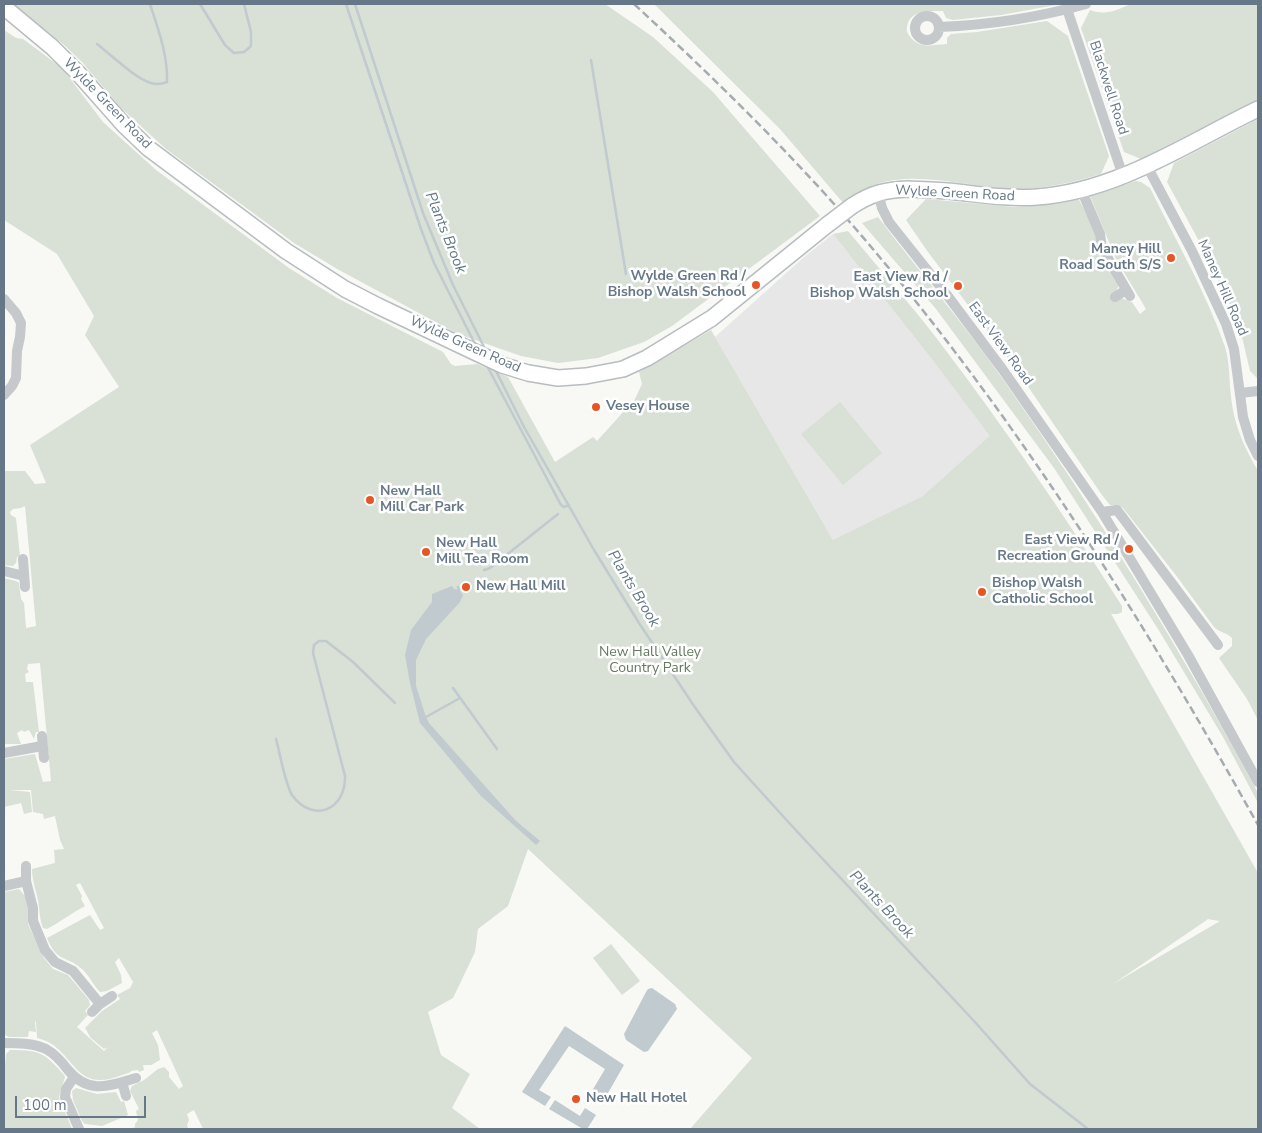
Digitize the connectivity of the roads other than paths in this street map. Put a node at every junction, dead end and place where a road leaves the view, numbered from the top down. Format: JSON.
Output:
{"nodes":[{"id":1,"x":1086,"y":4,"type":"edge"},
{"id":2,"x":4,"y":6,"type":"edge"},
{"id":3,"x":1068,"y":9,"type":"junction"},
{"id":4,"x":938,"y":27,"type":"dead end"},
{"id":5,"x":1258,"y":109,"type":"edge"},
{"id":6,"x":1147,"y":166,"type":"junction"},
{"id":7,"x":1123,"y":176,"type":"junction"},
{"id":8,"x":1081,"y":190,"type":"junction"},
{"id":9,"x":878,"y":192,"type":"junction"},
{"id":10,"x":1115,"y":297,"type":"dead end"},
{"id":11,"x":4,"y":299,"type":"edge"},
{"id":12,"x":1258,"y":391,"type":"edge"},
{"id":13,"x":1240,"y":393,"type":"junction"},
{"id":14,"x":4,"y":395,"type":"edge"},
{"id":15,"x":1258,"y":456,"type":"edge"},
{"id":16,"x":1102,"y":512,"type":"junction"},
{"id":17,"x":23,"y":559,"type":"dead end"},
{"id":18,"x":4,"y":571,"type":"edge"},
{"id":19,"x":24,"y":576,"type":"junction"},
{"id":20,"x":25,"y":587,"type":"dead end"},
{"id":21,"x":1218,"y":645,"type":"dead end"},
{"id":22,"x":4,"y":753,"type":"edge"},
{"id":23,"x":44,"y":758,"type":"dead end"},
{"id":24,"x":1258,"y":782,"type":"edge"},
{"id":25,"x":26,"y":866,"type":"dead end"},
{"id":26,"x":26,"y":881,"type":"junction"},
{"id":27,"x":4,"y":886,"type":"edge"},
{"id":28,"x":112,"y":996,"type":"dead end"},
{"id":29,"x":100,"y":1004,"type":"junction"},
{"id":30,"x":92,"y":1012,"type":"dead end"},
{"id":31,"x":4,"y":1043,"type":"edge"},
{"id":32,"x":74,"y":1077,"type":"junction"},
{"id":33,"x":136,"y":1078,"type":"dead end"},
{"id":34,"x":122,"y":1082,"type":"junction"},
{"id":35,"x":126,"y":1096,"type":"dead end"},
{"id":36,"x":79,"y":1129,"type":"edge"}],
"edges":[{"from":1,"to":3,"type":"street"},
{"from":2,"to":9,"type":"street","name":"Wylde Green Road","bridge":true},
{"from":3,"to":4,"type":"street"},
{"from":3,"to":7,"type":"street","name":"Blackwell Road"},
{"from":5,"to":6,"type":"street","name":"Wylde Green Road"},
{"from":6,"to":7,"type":"street","name":"Wylde Green Road"},
{"from":6,"to":13,"type":"street","name":"Maney Hill Road"},
{"from":7,"to":8,"type":"street","name":"Wylde Green Road"},
{"from":8,"to":9,"type":"street","name":"Wylde Green Road"},
{"from":8,"to":10,"type":"street"},
{"from":9,"to":16,"type":"street","name":"East View Road"},
{"from":11,"to":14,"type":"street"},
{"from":12,"to":13,"type":"street"},
{"from":13,"to":15,"type":"street","name":"Maney Hill Road"},
{"from":16,"to":21,"type":"street"},
{"from":16,"to":24,"type":"street","name":"East View Road"},
{"from":17,"to":19,"type":"street"},
{"from":18,"to":19,"type":"street"},
{"from":19,"to":20,"type":"street"},
{"from":22,"to":23,"type":"street"},
{"from":25,"to":26,"type":"street"},
{"from":26,"to":27,"type":"street"},
{"from":26,"to":29,"type":"street"},
{"from":28,"to":29,"type":"street"},
{"from":29,"to":30,"type":"street"},
{"from":31,"to":32,"type":"street"},
{"from":32,"to":34,"type":"street"},
{"from":32,"to":36,"type":"street"},
{"from":33,"to":34,"type":"street"},
{"from":34,"to":35,"type":"street"}]}
